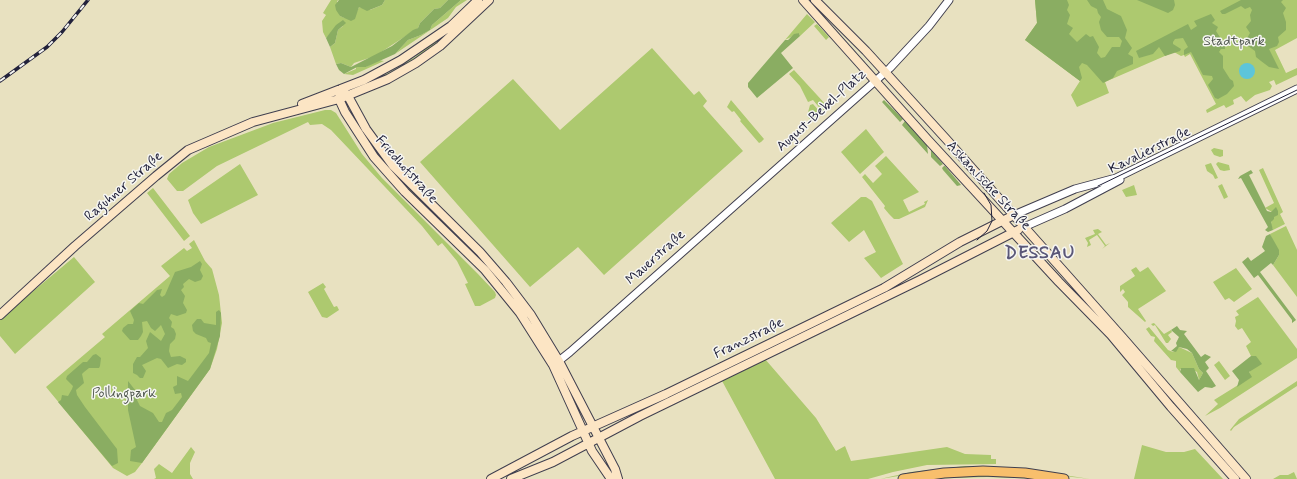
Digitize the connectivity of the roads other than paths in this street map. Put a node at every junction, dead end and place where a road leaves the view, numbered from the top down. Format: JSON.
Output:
{"nodes":[{"id":1,"x":478,"y":0,"type":"edge"},
{"id":2,"x":489,"y":0,"type":"edge"},
{"id":3,"x":803,"y":0,"type":"edge"},
{"id":4,"x":815,"y":0,"type":"edge"},
{"id":5,"x":950,"y":0,"type":"edge"},
{"id":6,"x":885,"y":73,"type":"junction"},
{"id":7,"x":876,"y":81,"type":"junction"},
{"id":8,"x":340,"y":89,"type":"junction"},
{"id":9,"x":1297,"y":90,"type":"edge"},
{"id":10,"x":1297,"y":93,"type":"edge"},
{"id":11,"x":348,"y":96,"type":"junction"},
{"id":12,"x":339,"y":99,"type":"junction"},
{"id":13,"x":287,"y":112,"type":"junction"},
{"id":14,"x":776,"y":170,"type":"joint"},
{"id":15,"x":986,"y":203,"type":"junction"},
{"id":16,"x":1014,"y":215,"type":"junction"},
{"id":17,"x":1002,"y":220,"type":"junction"},
{"id":18,"x":1040,"y":221,"type":"junction"},
{"id":19,"x":1024,"y":227,"type":"junction"},
{"id":20,"x":980,"y":231,"type":"junction"},
{"id":21,"x":1014,"y":232,"type":"junction"},
{"id":22,"x":1036,"y":242,"type":"junction"},
{"id":23,"x":0,"y":315,"type":"edge"},
{"id":24,"x":556,"y":363,"type":"junction"},
{"id":25,"x":593,"y":427,"type":"junction"},
{"id":26,"x":582,"y":432,"type":"junction"},
{"id":27,"x":598,"y":438,"type":"junction"},
{"id":28,"x":588,"y":444,"type":"junction"},
{"id":29,"x":491,"y":479,"type":"edge"},
{"id":30,"x":511,"y":479,"type":"edge"},
{"id":31,"x":611,"y":479,"type":"edge"},
{"id":32,"x":618,"y":479,"type":"edge"},
{"id":33,"x":903,"y":479,"type":"edge"},
{"id":34,"x":1064,"y":479,"type":"edge"},
{"id":35,"x":1235,"y":479,"type":"edge"},
{"id":36,"x":1246,"y":479,"type":"edge"}],
"edges":[{"from":1,"to":8,"type":"main road","name":"Raguhner Straße"},
{"from":2,"to":11,"type":"main road","name":"Raguhner Straße"},
{"from":3,"to":7,"type":"main road","name":"Askanische Straße"},
{"from":4,"to":6,"type":"main road","name":"Askanische Straße"},
{"from":5,"to":6,"type":"street","name":"August-Bebel-Platz"},
{"from":6,"to":7,"type":"street","name":"August-Bebel-Platz"},
{"from":6,"to":16,"type":"main road","name":"Askanische Straße"},
{"from":7,"to":14,"type":"street","name":"August-Bebel-Platz"},
{"from":7,"to":15,"type":"main road","name":"Askanische Straße"},
{"from":8,"to":11,"type":"main road","name":"Friedhofstraße"},
{"from":8,"to":12,"type":"main road"},
{"from":8,"to":13,"type":"main road","name":"Raguhner Straße"},
{"from":9,"to":16,"type":"street","name":"Kavalierstraße"},
{"from":10,"to":18,"type":"street","name":"Kavalierstraße"},
{"from":11,"to":12,"type":"main road","name":"Raguhner Straße"},
{"from":11,"to":24,"type":"main road","name":"Friedhofstraße"},
{"from":12,"to":13,"type":"main road","name":"Raguhner Straße"},
{"from":12,"to":24,"type":"main road","name":"Friedhofstraße"},
{"from":13,"to":23,"type":"main road","name":"Raguhner Straße"},
{"from":14,"to":24,"type":"street","name":"Mauerstraße"},
{"from":15,"to":17,"type":"main road","name":"Askanische Straße"},
{"from":15,"to":20,"type":"main road"},
{"from":16,"to":17,"type":"main road","name":"Franzstraße"},
{"from":16,"to":19,"type":"main road","name":"Askanische Straße"},
{"from":17,"to":20,"type":"main road","name":"Franzstraße"},
{"from":17,"to":21,"type":"main road","name":"Askanische Straße"},
{"from":18,"to":19,"type":"street","name":"Kavalierstraße"},
{"from":18,"to":22,"type":"street"},
{"from":19,"to":21,"type":"main road","name":"Kavalierstraße"},
{"from":19,"to":22,"type":"main road","name":"Askanische Straße"},
{"from":20,"to":25,"type":"main road","name":"Franzstraße"},
{"from":21,"to":27,"type":"main road","name":"Franzstraße"},
{"from":21,"to":35,"type":"main road","name":"Askanische Straße"},
{"from":22,"to":36,"type":"main road","name":"Askanische Straße"},
{"from":24,"to":25,"type":"main road","name":"Friedhofstraße"},
{"from":24,"to":26,"type":"main road","name":"Friedhofstraße"},
{"from":25,"to":26,"type":"main road","name":"Franzstraße"},
{"from":25,"to":27,"type":"main road","name":"Friedhofstraße"},
{"from":26,"to":28,"type":"main road","name":"Friedhofstraße"},
{"from":26,"to":29,"type":"main road","name":"Franzstraße"},
{"from":27,"to":28,"type":"main road","name":"Franzstraße"},
{"from":27,"to":32,"type":"main road","name":"Friedhofstraße"},
{"from":28,"to":30,"type":"main road","name":"Franzstraße"},
{"from":28,"to":31,"type":"main road","name":"Friedhofstraße"},
{"from":33,"to":34,"type":"main road"}]}
